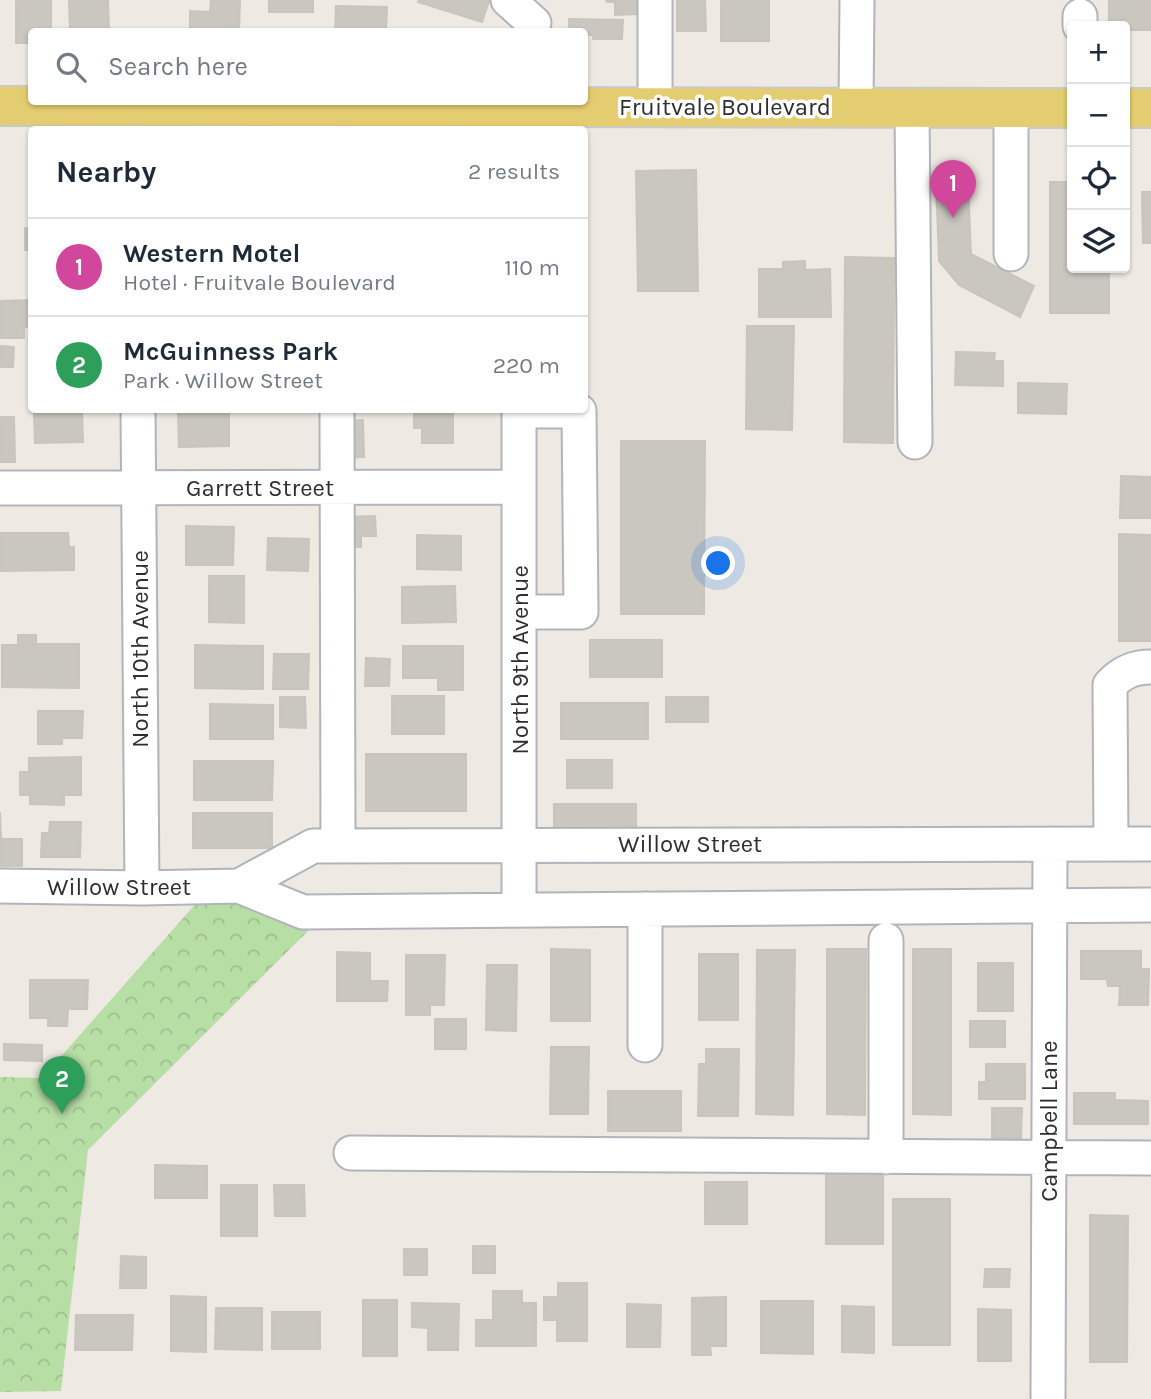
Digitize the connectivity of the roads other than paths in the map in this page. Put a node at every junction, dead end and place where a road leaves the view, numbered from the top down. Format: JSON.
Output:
{"nodes":[{"id":1,"x":508,"y":0,"type":"edge"},
{"id":2,"x":655,"y":0,"type":"edge"},
{"id":3,"x":857,"y":0,"type":"edge"},
{"id":4,"x":538,"y":18,"type":"edge"},
{"id":5,"x":0,"y":106,"type":"edge"},
{"id":6,"x":856,"y":107,"type":"junction"},
{"id":7,"x":655,"y":108,"type":"junction"},
{"id":8,"x":912,"y":108,"type":"junction"},
{"id":9,"x":1011,"y":108,"type":"junction"},
{"id":10,"x":1067,"y":108,"type":"edge"},
{"id":11,"x":1130,"y":108,"type":"edge"},
{"id":12,"x":1151,"y":108,"type":"edge"},
{"id":13,"x":521,"y":113,"type":"edge"},
{"id":14,"x":135,"y":117,"type":"edge"},
{"id":15,"x":338,"y":118,"type":"edge"},
{"id":16,"x":1011,"y":254,"type":"dead end"},
{"id":17,"x":138,"y":413,"type":"edge"},
{"id":18,"x":337,"y":413,"type":"edge"},
{"id":19,"x":519,"y":413,"type":"edge"},
{"id":20,"x":579,"y":413,"type":"edge"},
{"id":21,"x":915,"y":442,"type":"dead end"},
{"id":22,"x":519,"y":487,"type":"junction"},
{"id":23,"x":0,"y":488,"type":"edge"},
{"id":24,"x":139,"y":488,"type":"junction"},
{"id":25,"x":336,"y":488,"type":"junction"},
{"id":26,"x":520,"y":612,"type":"junction"},
{"id":27,"x":1151,"y":667,"type":"edge"},
{"id":28,"x":520,"y":844,"type":"junction"},
{"id":29,"x":1050,"y":844,"type":"junction"},
{"id":30,"x":1111,"y":844,"type":"junction"},
{"id":31,"x":1151,"y":844,"type":"edge"},
{"id":32,"x":338,"y":845,"type":"junction"},
{"id":33,"x":0,"y":886,"type":"edge"},
{"id":34,"x":239,"y":886,"type":"junction"},
{"id":35,"x":142,"y":888,"type":"junction"},
{"id":36,"x":1050,"y":905,"type":"junction"},
{"id":37,"x":1151,"y":905,"type":"edge"},
{"id":38,"x":645,"y":909,"type":"junction"},
{"id":39,"x":519,"y":910,"type":"junction"},
{"id":40,"x":887,"y":940,"type":"dead end"},
{"id":41,"x":645,"y":1045,"type":"dead end"},
{"id":42,"x":351,"y":1153,"type":"dead end"},
{"id":43,"x":887,"y":1157,"type":"junction"},
{"id":44,"x":1049,"y":1158,"type":"junction"},
{"id":45,"x":1151,"y":1158,"type":"edge"},
{"id":46,"x":1048,"y":1399,"type":"edge"}],
"edges":[{"from":1,"to":4,"type":"street"},
{"from":2,"to":7,"type":"street"},
{"from":3,"to":6,"type":"street"},
{"from":5,"to":14,"type":"main road","name":"Fruitvale Boulevard"},
{"from":6,"to":7,"type":"main road","name":"Fruitvale Boulevard"},
{"from":6,"to":8,"type":"main road","name":"Fruitvale Boulevard"},
{"from":7,"to":13,"type":"main road","name":"Fruitvale Boulevard"},
{"from":8,"to":9,"type":"main road","name":"Fruitvale Boulevard"},
{"from":8,"to":21,"type":"street"},
{"from":9,"to":10,"type":"main road","name":"Fruitvale Boulevard"},
{"from":9,"to":16,"type":"street"},
{"from":11,"to":12,"type":"main road"},
{"from":13,"to":15,"type":"main road","name":"Fruitvale Boulevard"},
{"from":14,"to":15,"type":"main road","name":"Fruitvale Boulevard"},
{"from":17,"to":24,"type":"street","name":"North 10th Avenue"},
{"from":18,"to":25,"type":"street"},
{"from":19,"to":22,"type":"street","name":"North 9th Avenue"},
{"from":20,"to":26,"type":"street"},
{"from":22,"to":25,"type":"street","name":"Garrett Street"},
{"from":22,"to":26,"type":"street","name":"North 9th Avenue"},
{"from":23,"to":24,"type":"street","name":"Garrett Street"},
{"from":24,"to":25,"type":"street","name":"Garrett Street"},
{"from":24,"to":35,"type":"street","name":"North 10th Avenue"},
{"from":25,"to":32,"type":"street"},
{"from":26,"to":28,"type":"street","name":"North 9th Avenue"},
{"from":27,"to":30,"type":"street"},
{"from":28,"to":29,"type":"street","name":"Willow Street"},
{"from":28,"to":32,"type":"street","name":"Willow Street"},
{"from":28,"to":39,"type":"street","name":"North 9th Avenue"},
{"from":29,"to":30,"type":"street","name":"Willow Street"},
{"from":29,"to":36,"type":"street","name":"Campbell Lane"},
{"from":30,"to":31,"type":"street","name":"Willow Street"},
{"from":32,"to":34,"type":"street","name":"Willow Street"},
{"from":33,"to":35,"type":"street","name":"Willow Street"},
{"from":34,"to":35,"type":"street","name":"Willow Street"},
{"from":34,"to":39,"type":"street","name":"Willow Street"},
{"from":36,"to":37,"type":"street","name":"Willow Street"},
{"from":36,"to":38,"type":"street","name":"Willow Street"},
{"from":36,"to":44,"type":"street","name":"Campbell Lane"},
{"from":38,"to":39,"type":"street","name":"Willow Street"},
{"from":38,"to":41,"type":"street"},
{"from":40,"to":43,"type":"street"},
{"from":42,"to":43,"type":"street"},
{"from":43,"to":44,"type":"street"},
{"from":44,"to":45,"type":"street"},
{"from":44,"to":46,"type":"street","name":"Campbell Lane"}]}
